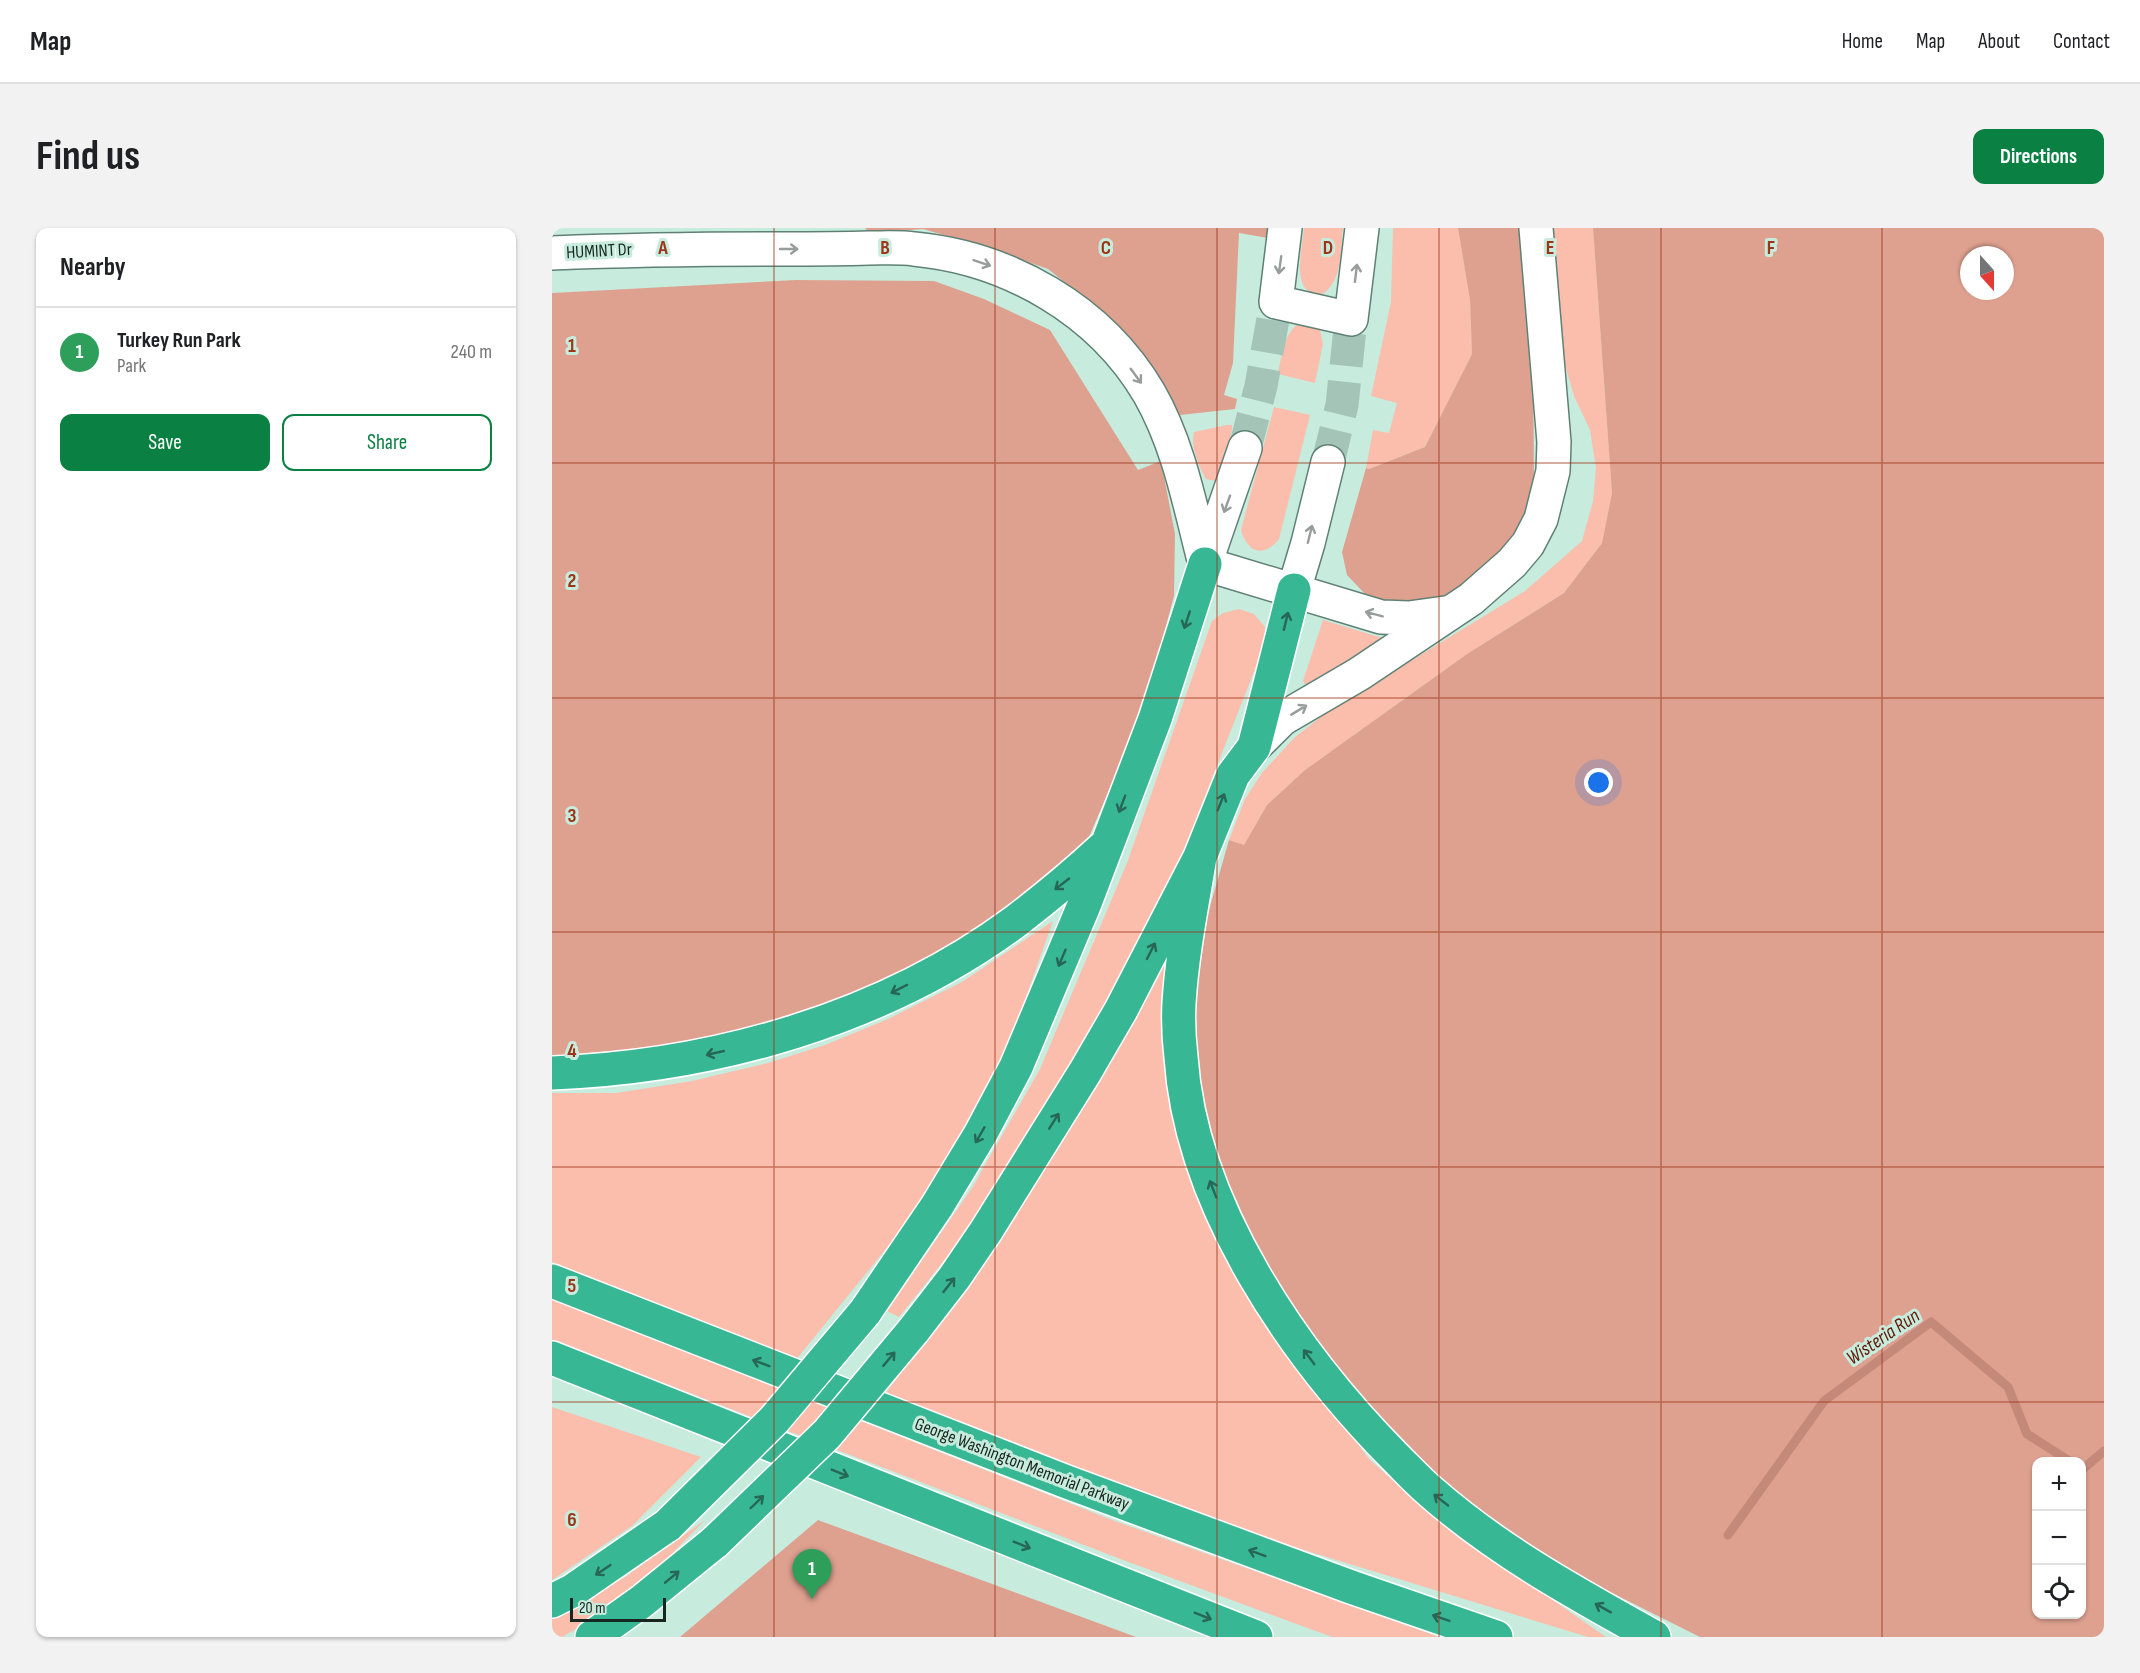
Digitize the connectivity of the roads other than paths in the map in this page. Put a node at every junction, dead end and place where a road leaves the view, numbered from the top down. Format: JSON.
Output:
{"nodes":[{"id":1,"x":754,"y":228,"type":"edge"},
{"id":2,"x":1285,"y":228,"type":"edge"},
{"id":3,"x":1362,"y":228,"type":"edge"},
{"id":4,"x":1536,"y":228,"type":"edge"},
{"id":5,"x":646,"y":249,"type":"junction"},
{"id":6,"x":552,"y":253,"type":"edge"},
{"id":7,"x":1245,"y":448,"type":"tunnel mouth"},
{"id":8,"x":1328,"y":462,"type":"tunnel mouth"},
{"id":9,"x":1206,"y":564,"type":"junction"},
{"id":10,"x":1294,"y":590,"type":"junction"},
{"id":11,"x":1452,"y":611,"type":"junction"},
{"id":12,"x":1254,"y":747,"type":"junction"},
{"id":13,"x":1106,"y":845,"type":"junction"},
{"id":14,"x":1200,"y":857,"type":"junction"},
{"id":15,"x":552,"y":1073,"type":"edge"},
{"id":16,"x":552,"y":1281,"type":"edge"},
{"id":17,"x":552,"y":1358,"type":"edge"},
{"id":18,"x":552,"y":1378,"type":"edge"},
{"id":19,"x":697,"y":1416,"type":"junction"},
{"id":20,"x":552,"y":1601,"type":"edge"},
{"id":21,"x":592,"y":1637,"type":"edge"},
{"id":22,"x":1256,"y":1637,"type":"edge"},
{"id":23,"x":1496,"y":1637,"type":"edge"},
{"id":24,"x":1654,"y":1637,"type":"edge"}],
"edges":[{"from":1,"to":5,"type":"street"},
{"from":2,"to":3,"type":"street","one_way":true},
{"from":4,"to":11,"type":"street"},
{"from":5,"to":6,"type":"street","name":"HUMINT Dr"},
{"from":5,"to":9,"type":"street","one_way":true},
{"from":7,"to":9,"type":"street","one_way":true},
{"from":10,"to":8,"type":"street","one_way":true},
{"from":9,"to":10,"type":"street"},
{"from":9,"to":13,"type":"highway","one_way":true},
{"from":11,"to":10,"type":"street","one_way":true},
{"from":12,"to":10,"type":"highway","one_way":true},
{"from":12,"to":11,"type":"street","one_way":true},
{"from":14,"to":12,"type":"highway","one_way":true},
{"from":13,"to":15,"type":"highway","one_way":true},
{"from":13,"to":20,"type":"highway","one_way":true,"bridge":true},
{"from":21,"to":14,"type":"highway","one_way":true,"bridge":true},
{"from":24,"to":14,"type":"highway","one_way":true},
{"from":23,"to":16,"type":"highway","name":"George Washington Memorial Parkway","one_way":true},
{"from":17,"to":19,"type":"highway"},
{"from":18,"to":19,"type":"highway"},
{"from":19,"to":22,"type":"highway","one_way":true}]}
